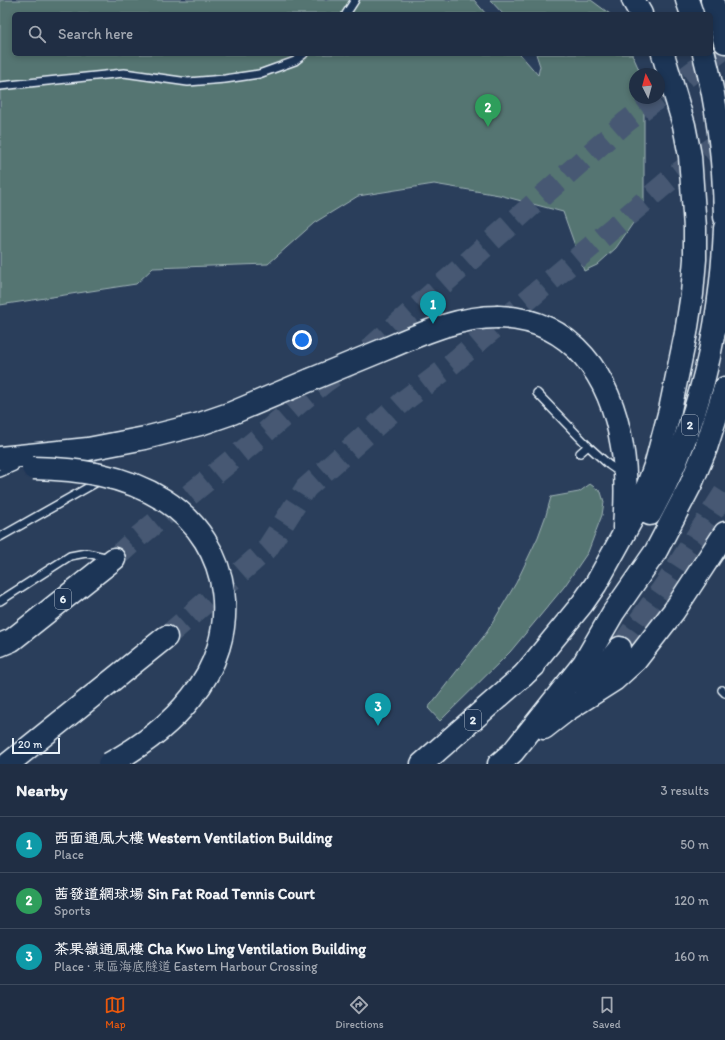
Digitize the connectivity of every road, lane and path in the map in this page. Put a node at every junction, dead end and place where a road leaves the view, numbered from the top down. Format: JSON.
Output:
{"nodes":[{"id":1,"x":356,"y":0,"type":"edge"},
{"id":2,"x":633,"y":0,"type":"edge"},
{"id":3,"x":687,"y":0,"type":"edge"},
{"id":4,"x":712,"y":0,"type":"edge"},
{"id":5,"x":347,"y":12,"type":"edge"},
{"id":6,"x":640,"y":12,"type":"edge"},
{"id":7,"x":691,"y":12,"type":"edge"},
{"id":8,"x":725,"y":42,"type":"edge"},
{"id":9,"x":301,"y":56,"type":"edge"},
{"id":10,"x":664,"y":56,"type":"edge"},
{"id":11,"x":704,"y":56,"type":"edge"},
{"id":12,"x":0,"y":86,"type":"edge"},
{"id":13,"x":725,"y":217,"type":"edge"},
{"id":14,"x":725,"y":228,"type":"edge"},
{"id":15,"x":725,"y":388,"type":"edge"},
{"id":16,"x":538,"y":393,"type":"dead end"},
{"id":17,"x":588,"y":446,"type":"junction"},
{"id":18,"x":580,"y":453,"type":"dead end"},
{"id":19,"x":13,"y":464,"type":"edge"},
{"id":20,"x":111,"y":474,"type":"dead end"},
{"id":21,"x":625,"y":477,"type":"junction"},
{"id":22,"x":623,"y":533,"type":"junction"},
{"id":23,"x":725,"y":533,"type":"edge"},
{"id":24,"x":0,"y":536,"type":"edge"},
{"id":25,"x":114,"y":559,"type":"joint"},
{"id":26,"x":0,"y":601,"type":"edge"},
{"id":27,"x":166,"y":637,"type":"tunnel mouth"},
{"id":28,"x":6,"y":642,"type":"edge"},
{"id":29,"x":620,"y":648,"type":"tunnel mouth"},
{"id":30,"x":523,"y":676,"type":"junction"},
{"id":31,"x":567,"y":710,"type":"junction"},
{"id":32,"x":506,"y":758,"type":"edge"},
{"id":33,"x":8,"y":764,"type":"edge"},
{"id":34,"x":109,"y":764,"type":"edge"},
{"id":35,"x":422,"y":764,"type":"edge"}],
"edges":[{"from":1,"to":5,"type":"lane"},
{"from":2,"to":6,"type":"highway"},
{"from":3,"to":7,"type":"highway"},
{"from":4,"to":8,"type":"highway"},
{"from":9,"to":12,"type":"lane"},
{"from":10,"to":22,"type":"highway"},
{"from":11,"to":13,"type":"highway"},
{"from":14,"to":30,"type":"highway","number":"2"},
{"from":15,"to":32,"type":"highway","number":"2"},
{"from":16,"to":17,"type":"lane"},
{"from":17,"to":18,"type":"lane"},
{"from":17,"to":21,"type":"lane"},
{"from":19,"to":21,"type":"highway","bridge":true},
{"from":19,"to":34,"type":"highway","bridge":true},
{"from":20,"to":24,"type":"lane"},
{"from":21,"to":22,"type":"highway"},
{"from":22,"to":30,"type":"highway"},
{"from":23,"to":31,"type":"highway"},
{"from":25,"to":26,"type":"lane"},
{"from":25,"to":28,"type":"highway","number":"6"},
{"from":27,"to":33,"type":"highway"},
{"from":29,"to":31,"type":"highway"},
{"from":30,"to":35,"type":"highway","number":"2"},
{"from":31,"to":32,"type":"highway"}]}
